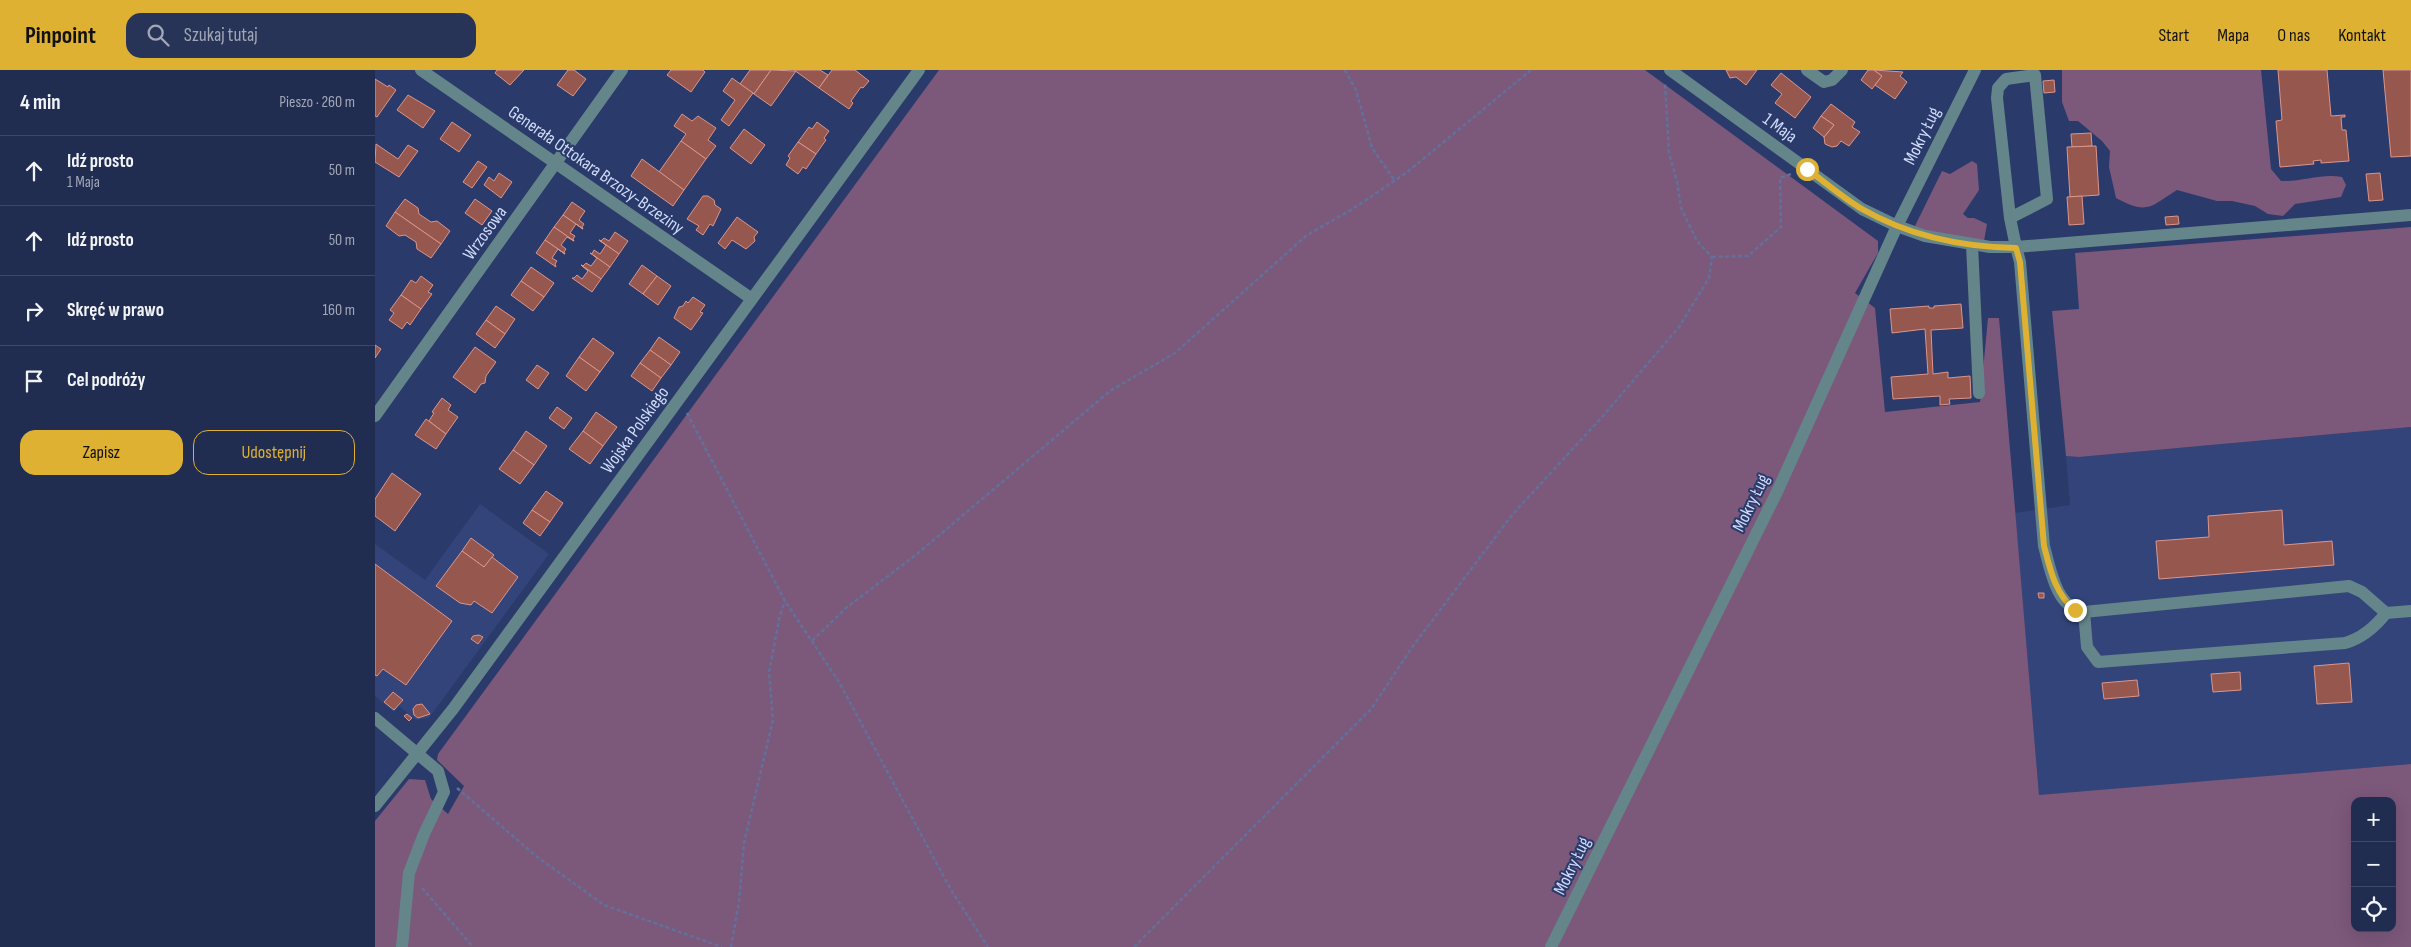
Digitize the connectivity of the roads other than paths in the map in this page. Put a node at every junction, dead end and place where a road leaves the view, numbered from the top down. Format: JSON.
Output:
{"nodes":[{"id":1,"x":421,"y":70,"type":"edge"},
{"id":2,"x":622,"y":70,"type":"edge"},
{"id":3,"x":919,"y":70,"type":"edge"},
{"id":4,"x":1807,"y":70,"type":"edge"},
{"id":5,"x":1842,"y":70,"type":"edge"},
{"id":6,"x":1975,"y":70,"type":"edge"},
{"id":7,"x":1667,"y":74,"type":"edge"},
{"id":8,"x":556,"y":163,"type":"junction"},
{"id":9,"x":2411,"y":215,"type":"edge"},
{"id":10,"x":2010,"y":218,"type":"junction"},
{"id":11,"x":1897,"y":226,"type":"junction"},
{"id":12,"x":1973,"y":245,"type":"junction"},
{"id":13,"x":2016,"y":248,"type":"junction"},
{"id":14,"x":752,"y":299,"type":"junction"},
{"id":15,"x":1979,"y":393,"type":"dead end"},
{"id":16,"x":375,"y":416,"type":"edge"},
{"id":17,"x":2411,"y":611,"type":"edge"},
{"id":18,"x":2084,"y":612,"type":"junction"},
{"id":19,"x":2386,"y":613,"type":"junction"},
{"id":20,"x":375,"y":718,"type":"edge"},
{"id":21,"x":418,"y":754,"type":"junction"},
{"id":22,"x":375,"y":806,"type":"edge"},
{"id":23,"x":402,"y":947,"type":"edge"},
{"id":24,"x":1551,"y":947,"type":"edge"}],
"edges":[{"from":1,"to":8,"type":"street","name":"Generała Ottokara Brzozy-Brzeziny"},
{"from":2,"to":8,"type":"street","name":"Wrzosowa"},
{"from":3,"to":14,"type":"street","name":"Wojska Polskiego"},
{"from":4,"to":5,"type":"street"},
{"from":6,"to":11,"type":"street","name":"Mokry Ług"},
{"from":7,"to":11,"type":"street","name":"1 Maja"},
{"from":8,"to":14,"type":"street","name":"Generała Ottokara Brzozy-Brzeziny"},
{"from":8,"to":16,"type":"street","name":"Wrzosowa"},
{"from":9,"to":13,"type":"street","name":"1 Maja"},
{"from":10,"to":10,"type":"street"},
{"from":10,"to":13,"type":"street"},
{"from":11,"to":12,"type":"street","name":"1 Maja"},
{"from":11,"to":24,"type":"street","name":"Mokry Ług"},
{"from":12,"to":13,"type":"street","name":"1 Maja"},
{"from":12,"to":15,"type":"street"},
{"from":13,"to":18,"type":"street"},
{"from":14,"to":21,"type":"street","name":"Wojska Polskiego"},
{"from":17,"to":19,"type":"street"},
{"from":18,"to":19,"type":"street"},
{"from":18,"to":19,"type":"street"},
{"from":20,"to":21,"type":"street"},
{"from":21,"to":22,"type":"street","name":"Wojska Polskiego"},
{"from":21,"to":23,"type":"street"}]}
